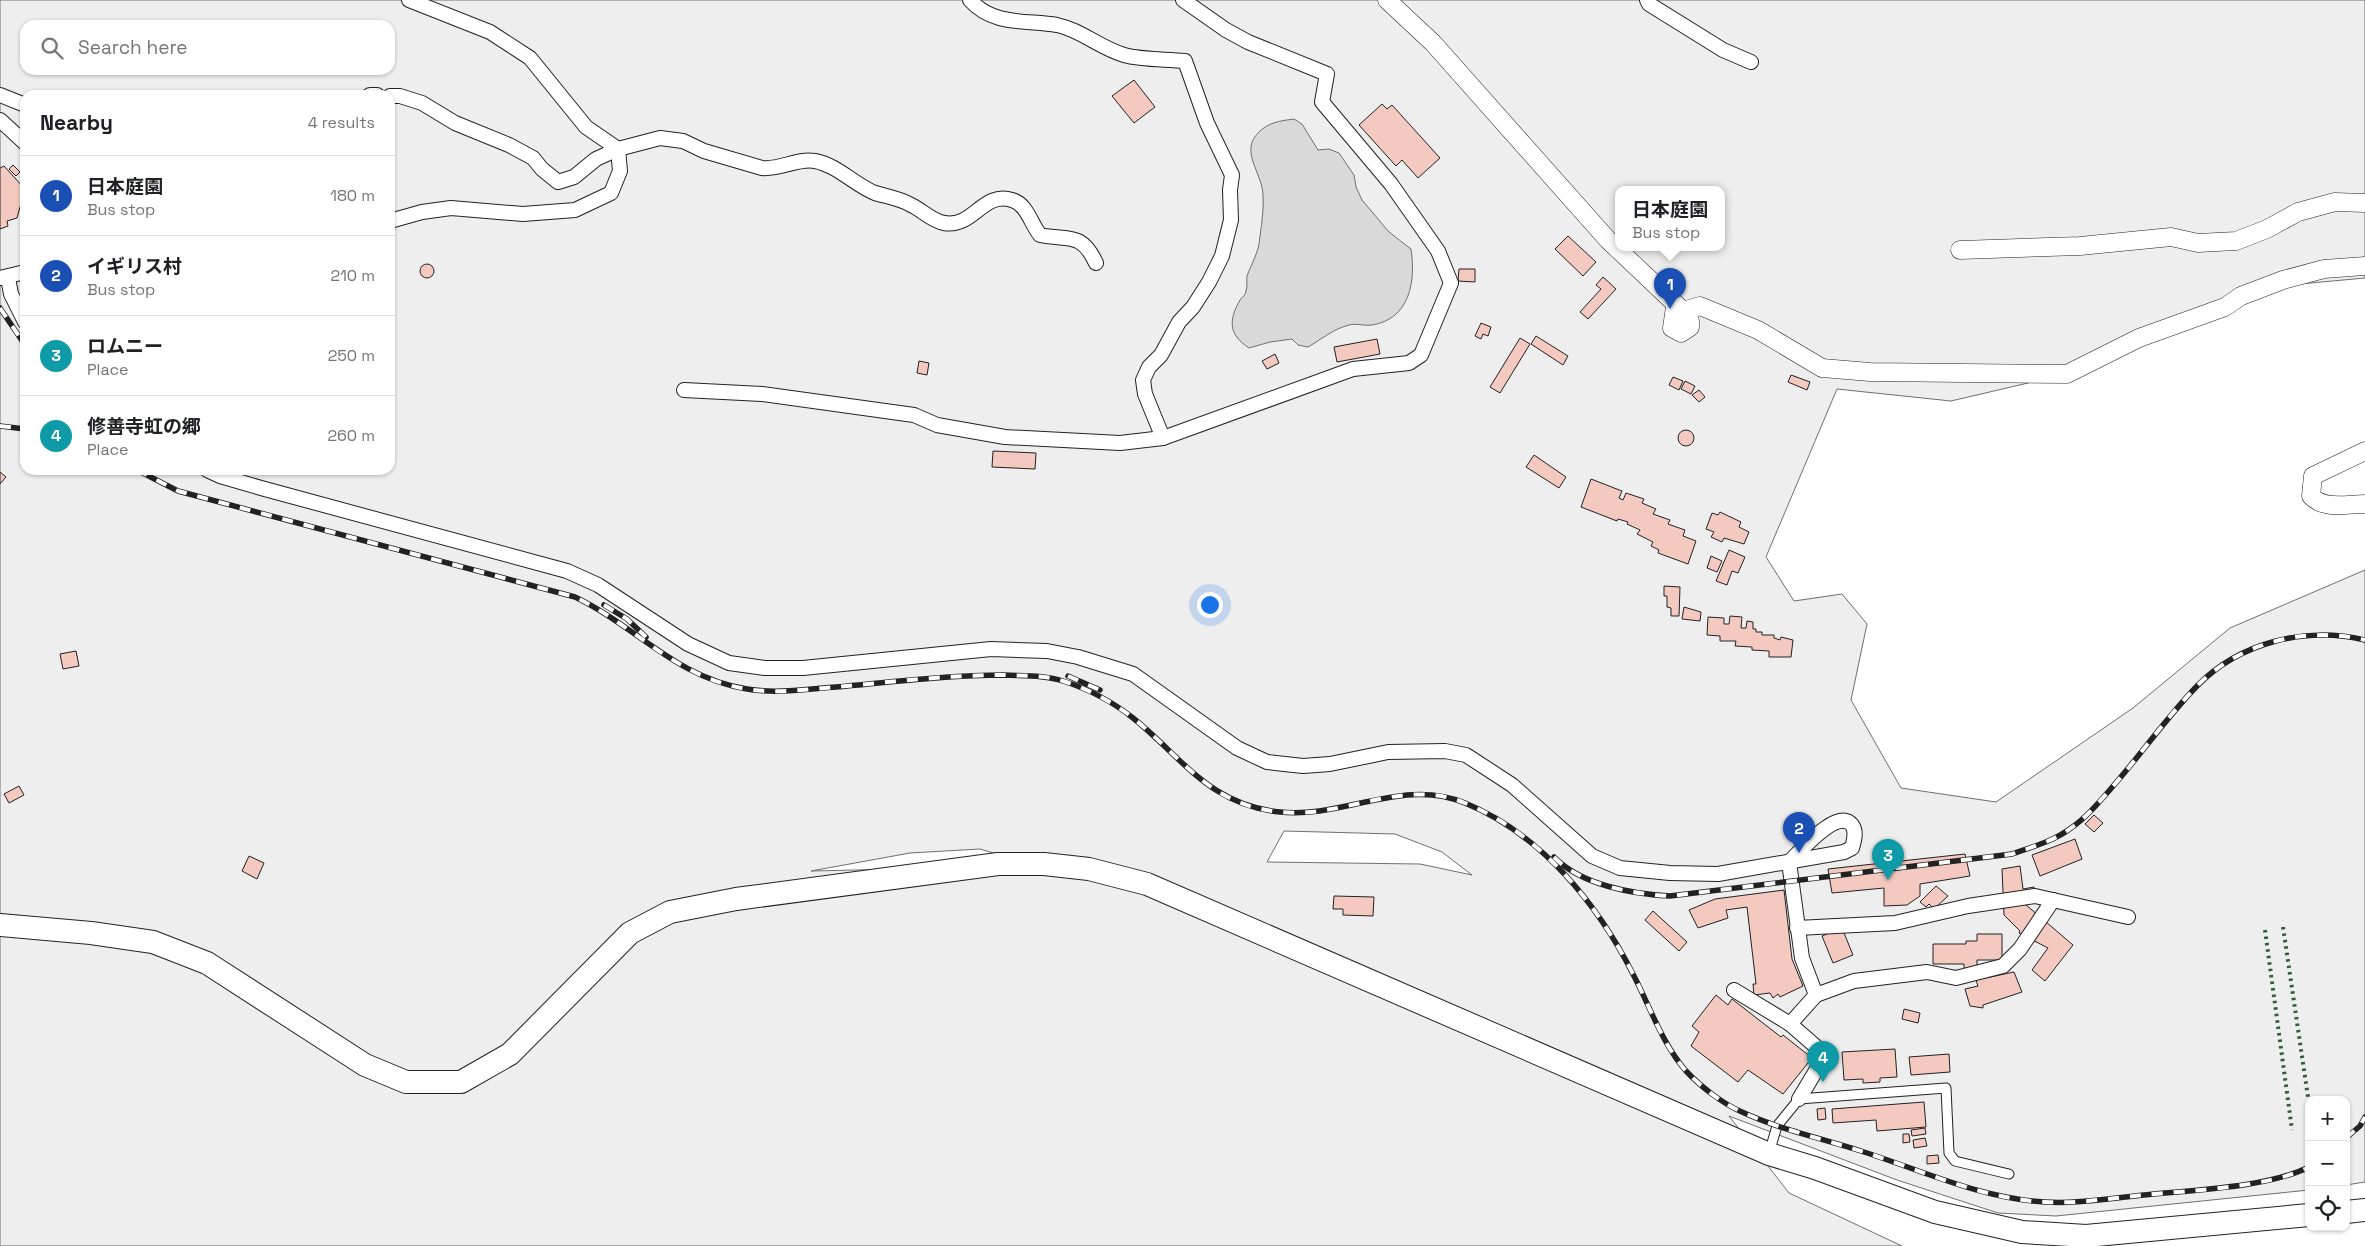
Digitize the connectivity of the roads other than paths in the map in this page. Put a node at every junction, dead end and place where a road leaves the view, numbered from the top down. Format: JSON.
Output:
{"nodes":[{"id":1,"x":409,"y":0,"type":"edge"},
{"id":2,"x":970,"y":0,"type":"edge"},
{"id":3,"x":1183,"y":0,"type":"edge"},
{"id":4,"x":1387,"y":0,"type":"edge"},
{"id":5,"x":1647,"y":0,"type":"edge"},
{"id":6,"x":1751,"y":62,"type":"dead end"},
{"id":7,"x":0,"y":95,"type":"edge"},
{"id":8,"x":395,"y":96,"type":"edge"},
{"id":9,"x":20,"y":103,"type":"edge"},
{"id":10,"x":0,"y":120,"type":"edge"},
{"id":11,"x":20,"y":139,"type":"edge"},
{"id":12,"x":618,"y":149,"type":"junction"},
{"id":13,"x":2365,"y":203,"type":"edge"},
{"id":14,"x":395,"y":220,"type":"edge"},
{"id":15,"x":1615,"y":247,"type":"edge"},
{"id":16,"x":1960,"y":250,"type":"dead end"},
{"id":17,"x":1619,"y":251,"type":"edge"},
{"id":18,"x":1096,"y":263,"type":"dead end"},
{"id":19,"x":2365,"y":266,"type":"edge"},
{"id":20,"x":20,"y":273,"type":"edge"},
{"id":21,"x":4,"y":278,"type":"edge"},
{"id":22,"x":20,"y":312,"type":"edge"},
{"id":23,"x":684,"y":390,"type":"dead end"},
{"id":24,"x":1162,"y":438,"type":"junction"},
{"id":25,"x":2365,"y":451,"type":"edge"},
{"id":26,"x":221,"y":475,"type":"edge"},
{"id":27,"x":2365,"y":504,"type":"edge"},
{"id":28,"x":2053,"y":900,"type":"junction"},
{"id":29,"x":2128,"y":917,"type":"dead end"},
{"id":30,"x":0,"y":925,"type":"edge"},
{"id":31,"x":1796,"y":928,"type":"junction"},
{"id":32,"x":1734,"y":990,"type":"dead end"},
{"id":33,"x":1816,"y":995,"type":"junction"},
{"id":34,"x":1790,"y":1024,"type":"junction"},
{"id":35,"x":1799,"y":1099,"type":"junction"},
{"id":36,"x":1769,"y":1154,"type":"junction"},
{"id":37,"x":2009,"y":1174,"type":"dead end"},
{"id":38,"x":2365,"y":1210,"type":"edge"},
{"id":39,"x":2350,"y":1212,"type":"edge"},
{"id":40,"x":2305,"y":1215,"type":"edge"}],
"edges":[{"from":1,"to":12,"type":"street"},
{"from":2,"to":24,"type":"street"},
{"from":3,"to":24,"type":"street"},
{"from":4,"to":15,"type":"street"},
{"from":5,"to":6,"type":"street"},
{"from":7,"to":9,"type":"street"},
{"from":8,"to":12,"type":"street"},
{"from":10,"to":11,"type":"street"},
{"from":12,"to":14,"type":"street"},
{"from":12,"to":18,"type":"street"},
{"from":13,"to":16,"type":"street"},
{"from":17,"to":19,"type":"street"},
{"from":20,"to":21,"type":"street"},
{"from":21,"to":22,"type":"street"},
{"from":23,"to":24,"type":"street"},
{"from":25,"to":27,"type":"street"},
{"from":26,"to":31,"type":"street"},
{"from":28,"to":29,"type":"street"},
{"from":28,"to":31,"type":"street"},
{"from":28,"to":33,"type":"street"},
{"from":30,"to":36,"type":"street"},
{"from":31,"to":33,"type":"street"},
{"from":32,"to":34,"type":"street"},
{"from":33,"to":34,"type":"street"},
{"from":34,"to":35,"type":"street"},
{"from":35,"to":36,"type":"lane"},
{"from":35,"to":37,"type":"lane"},
{"from":36,"to":40,"type":"street"},
{"from":38,"to":39,"type":"street"}]}
